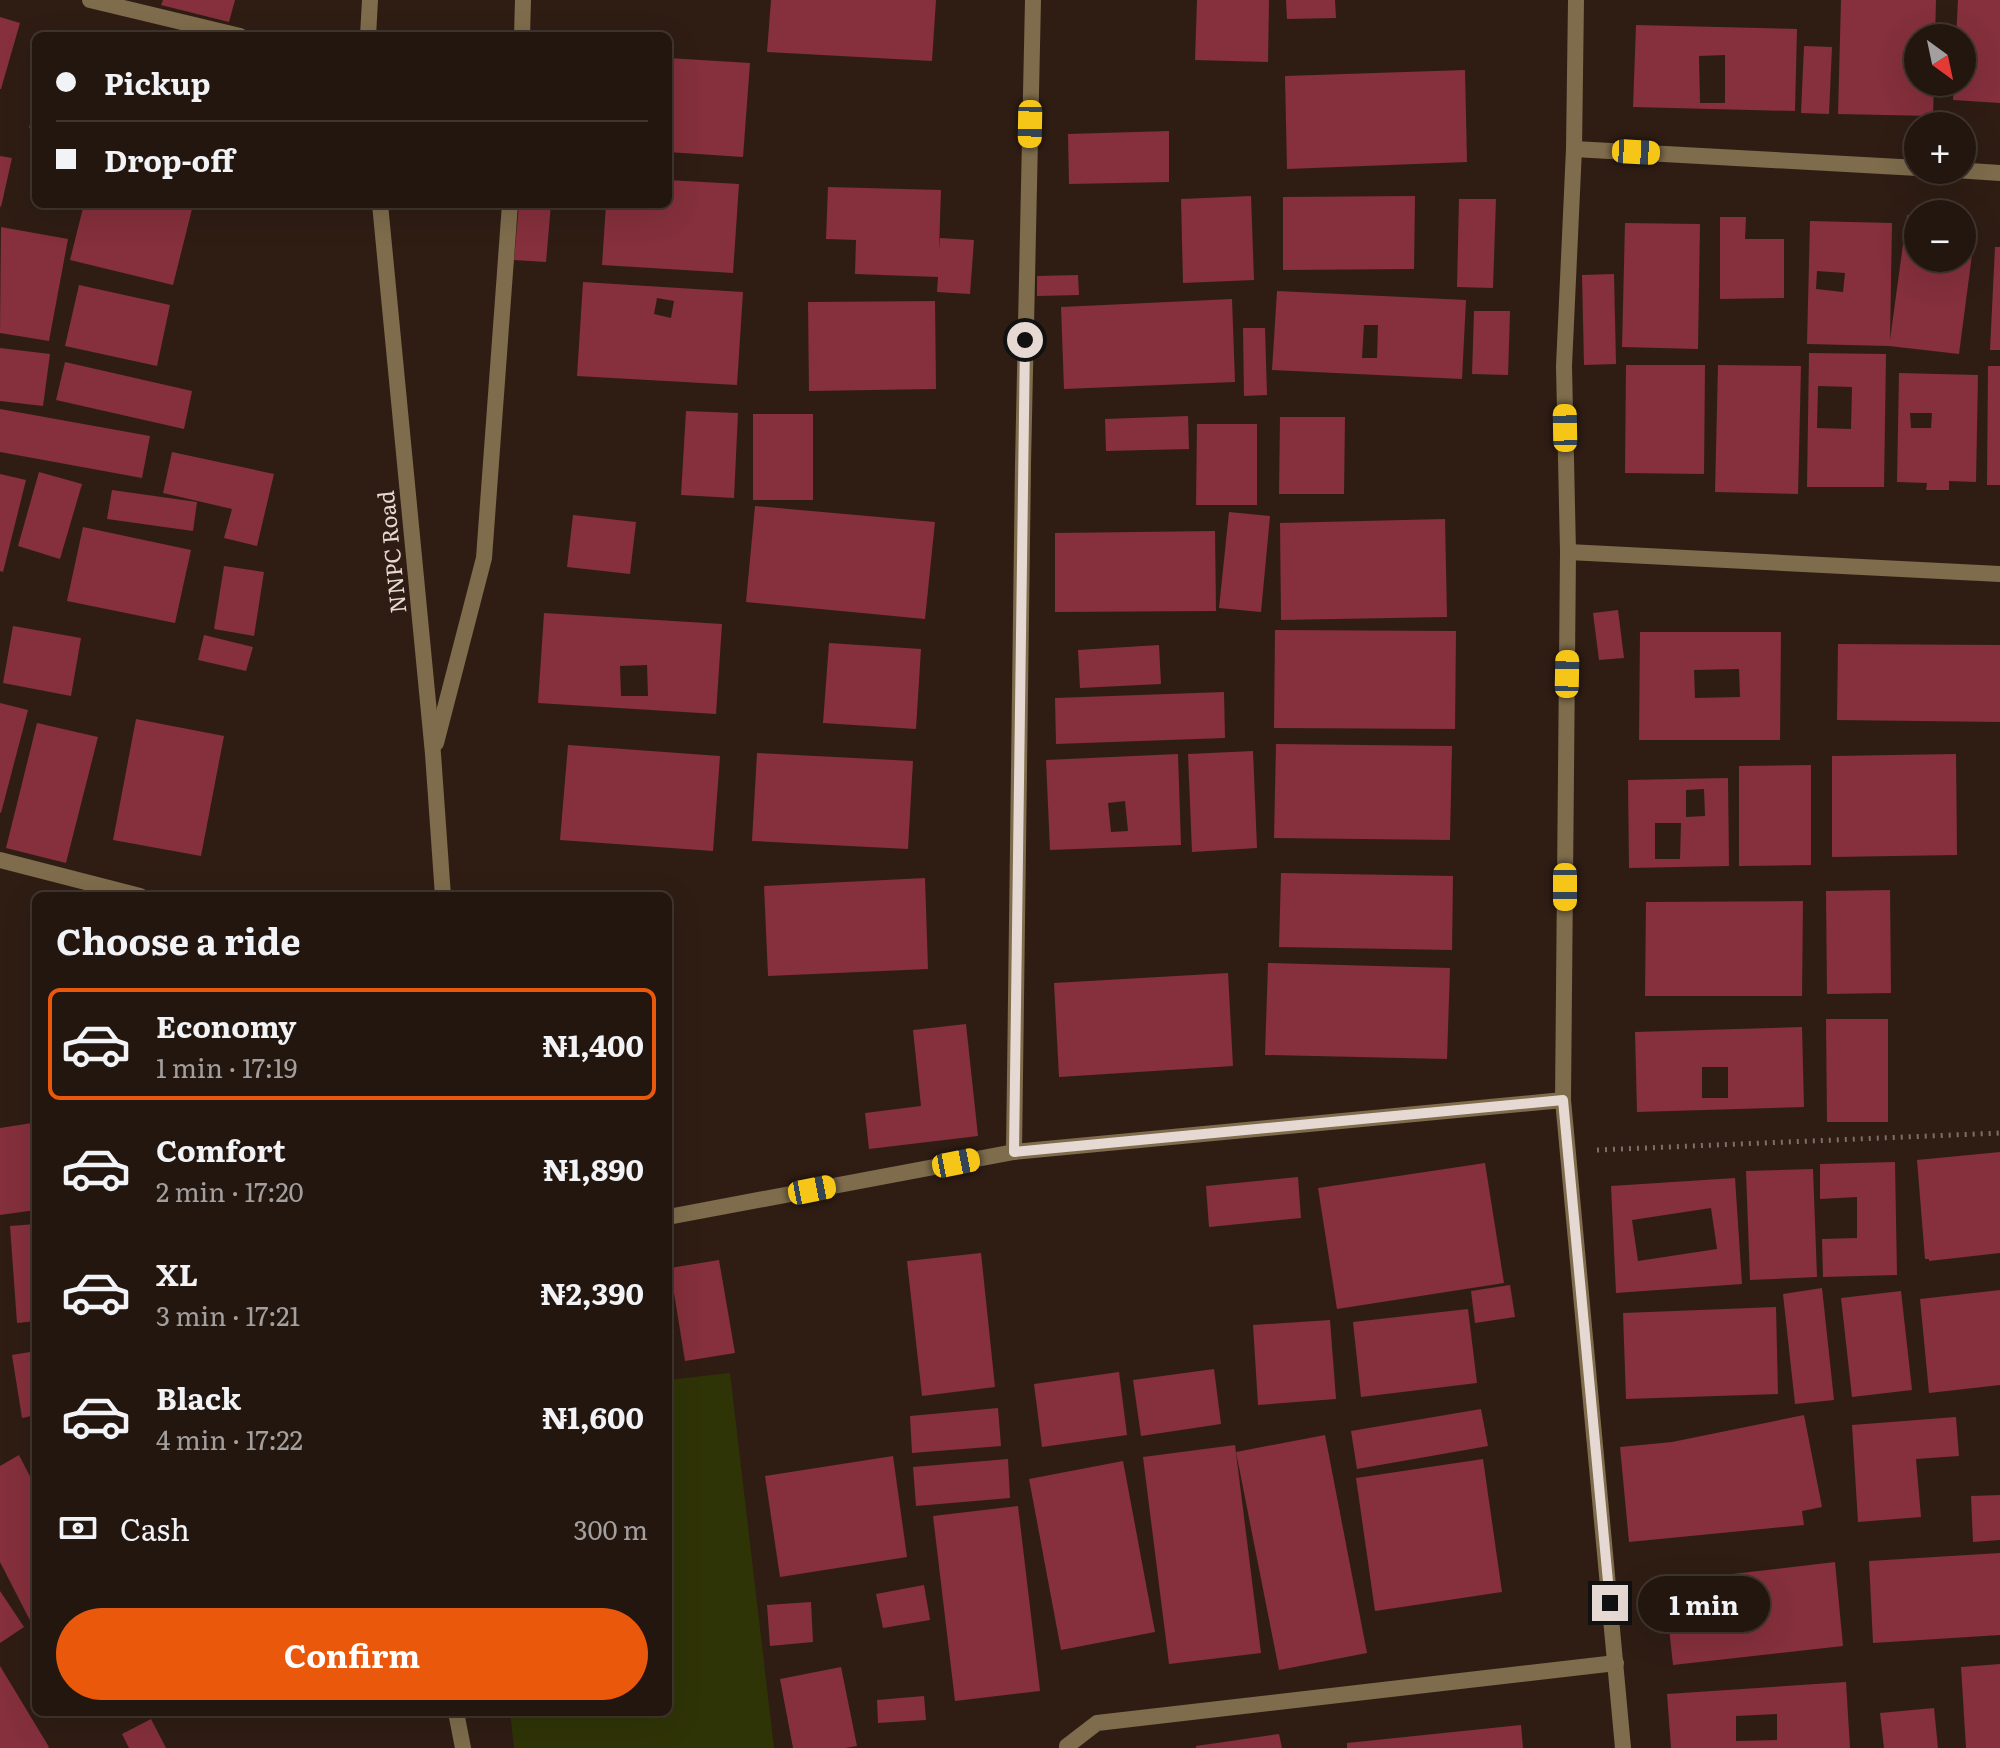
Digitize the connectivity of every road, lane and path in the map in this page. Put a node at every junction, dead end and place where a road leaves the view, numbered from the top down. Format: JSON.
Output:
{"nodes":[{"id":1,"x":90,"y":0,"type":"edge"},
{"id":2,"x":370,"y":0,"type":"edge"},
{"id":3,"x":523,"y":0,"type":"edge"},
{"id":4,"x":1033,"y":0,"type":"edge"},
{"id":5,"x":1576,"y":0,"type":"edge"},
{"id":6,"x":223,"y":32,"type":"edge"},
{"id":7,"x":368,"y":32,"type":"edge"},
{"id":8,"x":522,"y":32,"type":"edge"},
{"id":9,"x":1574,"y":149,"type":"junction"},
{"id":10,"x":1904,"y":167,"type":"edge"},
{"id":11,"x":1976,"y":171,"type":"edge"},
{"id":12,"x":2000,"y":173,"type":"edge"},
{"id":13,"x":380,"y":208,"type":"edge"},
{"id":14,"x":510,"y":208,"type":"edge"},
{"id":15,"x":1568,"y":552,"type":"junction"},
{"id":16,"x":2000,"y":574,"type":"edge"},
{"id":17,"x":433,"y":754,"type":"junction"},
{"id":18,"x":0,"y":860,"type":"edge"},
{"id":19,"x":124,"y":892,"type":"edge"},
{"id":20,"x":443,"y":892,"type":"edge"},
{"id":21,"x":1563,"y":1100,"type":"junction"},
{"id":22,"x":2000,"y":1133,"type":"edge"},
{"id":23,"x":1014,"y":1152,"type":"junction"},
{"id":24,"x":1567,"y":1152,"type":"junction"},
{"id":25,"x":672,"y":1216,"type":"edge"},
{"id":26,"x":1616,"y":1663,"type":"junction"},
{"id":27,"x":457,"y":1716,"type":"edge"},
{"id":28,"x":463,"y":1748,"type":"edge"},
{"id":29,"x":1067,"y":1748,"type":"edge"},
{"id":30,"x":1623,"y":1748,"type":"edge"}],
"edges":[{"from":1,"to":6,"type":"street"},
{"from":2,"to":7,"type":"street"},
{"from":3,"to":8,"type":"street"},
{"from":4,"to":23,"type":"street"},
{"from":5,"to":9,"type":"street"},
{"from":9,"to":10,"type":"street"},
{"from":9,"to":15,"type":"street"},
{"from":11,"to":12,"type":"street"},
{"from":13,"to":17,"type":"street","name":"NNPC Road"},
{"from":14,"to":17,"type":"street"},
{"from":15,"to":16,"type":"street"},
{"from":15,"to":21,"type":"street"},
{"from":17,"to":20,"type":"street","name":"NNPC Road"},
{"from":18,"to":19,"type":"street"},
{"from":21,"to":23,"type":"street"},
{"from":21,"to":24,"type":"street"},
{"from":22,"to":24,"type":"path"},
{"from":23,"to":25,"type":"street"},
{"from":24,"to":26,"type":"street"},
{"from":26,"to":29,"type":"street"},
{"from":26,"to":30,"type":"street"},
{"from":27,"to":28,"type":"street"}]}
